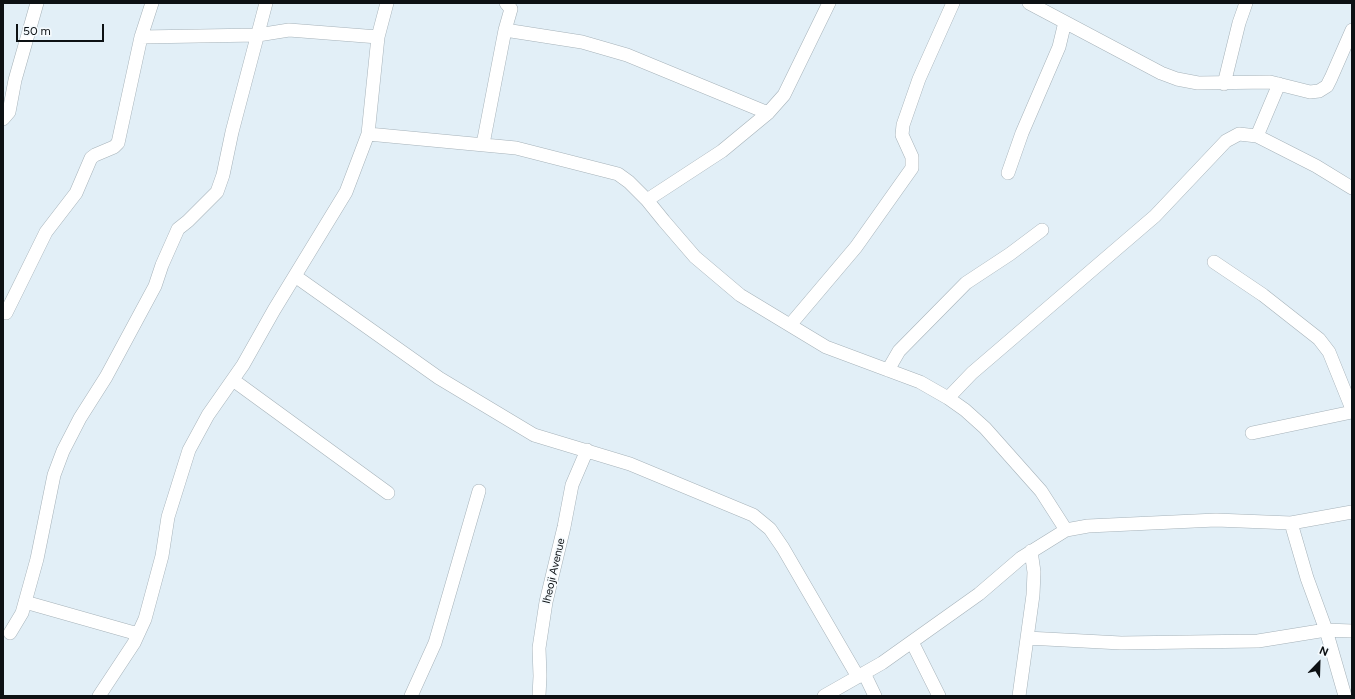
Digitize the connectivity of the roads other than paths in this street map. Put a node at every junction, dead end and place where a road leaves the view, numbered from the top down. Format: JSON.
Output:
{"nodes":[{"id":1,"x":37,"y":3,"type":"edge"},
{"id":2,"x":152,"y":3,"type":"edge"},
{"id":3,"x":266,"y":3,"type":"edge"},
{"id":4,"x":387,"y":3,"type":"edge"},
{"id":5,"x":506,"y":3,"type":"edge"},
{"id":6,"x":829,"y":3,"type":"edge"},
{"id":7,"x":953,"y":3,"type":"edge"},
{"id":8,"x":1029,"y":3,"type":"edge"},
{"id":9,"x":1246,"y":3,"type":"edge"},
{"id":10,"x":1066,"y":22,"type":"junction"},
{"id":11,"x":505,"y":30,"type":"junction"},
{"id":12,"x":1352,"y":30,"type":"edge"},
{"id":13,"x":258,"y":35,"type":"junction"},
{"id":14,"x":141,"y":36,"type":"junction"},
{"id":15,"x":378,"y":37,"type":"junction"},
{"id":16,"x":1224,"y":84,"type":"junction"},
{"id":17,"x":1279,"y":84,"type":"junction"},
{"id":18,"x":768,"y":113,"type":"junction"},
{"id":19,"x":3,"y":119,"type":"edge"},
{"id":20,"x":368,"y":134,"type":"junction"},
{"id":21,"x":1257,"y":136,"type":"junction"},
{"id":22,"x":483,"y":144,"type":"junction"},
{"id":23,"x":1008,"y":173,"type":"dead end"},
{"id":24,"x":1352,"y":188,"type":"edge"},
{"id":25,"x":647,"y":200,"type":"junction"},
{"id":26,"x":1042,"y":230,"type":"dead end"},
{"id":27,"x":1214,"y":262,"type":"dead end"},
{"id":28,"x":295,"y":276,"type":"junction"},
{"id":29,"x":6,"y":313,"type":"dead end"},
{"id":30,"x":790,"y":325,"type":"junction"},
{"id":31,"x":888,"y":370,"type":"junction"},
{"id":32,"x":233,"y":380,"type":"junction"},
{"id":33,"x":948,"y":398,"type":"junction"},
{"id":34,"x":1352,"y":409,"type":"edge"},
{"id":35,"x":1352,"y":412,"type":"edge"},
{"id":36,"x":1252,"y":433,"type":"dead end"},
{"id":37,"x":587,"y":450,"type":"junction"},
{"id":38,"x":479,"y":490,"type":"dead end"},
{"id":39,"x":388,"y":492,"type":"dead end"},
{"id":40,"x":1352,"y":512,"type":"edge"},
{"id":41,"x":1292,"y":523,"type":"junction"},
{"id":42,"x":1066,"y":530,"type":"junction"},
{"id":43,"x":1032,"y":551,"type":"junction"},
{"id":44,"x":25,"y":602,"type":"junction"},
{"id":45,"x":1326,"y":630,"type":"junction"},
{"id":46,"x":1352,"y":631,"type":"edge"},
{"id":47,"x":10,"y":633,"type":"dead end"},
{"id":48,"x":138,"y":634,"type":"junction"},
{"id":49,"x":1027,"y":638,"type":"junction"},
{"id":50,"x":912,"y":642,"type":"junction"},
{"id":51,"x":861,"y":675,"type":"junction"},
{"id":52,"x":99,"y":696,"type":"edge"},
{"id":53,"x":411,"y":696,"type":"edge"},
{"id":54,"x":539,"y":696,"type":"edge"},
{"id":55,"x":824,"y":696,"type":"edge"},
{"id":56,"x":875,"y":696,"type":"edge"},
{"id":57,"x":939,"y":696,"type":"edge"},
{"id":58,"x":1019,"y":696,"type":"edge"},
{"id":59,"x":1345,"y":696,"type":"edge"}],
"edges":[{"from":1,"to":19,"type":"street"},
{"from":2,"to":14,"type":"street"},
{"from":3,"to":13,"type":"street"},
{"from":4,"to":15,"type":"street"},
{"from":5,"to":11,"type":"street"},
{"from":6,"to":18,"type":"street"},
{"from":7,"to":30,"type":"street"},
{"from":8,"to":10,"type":"street"},
{"from":9,"to":16,"type":"street"},
{"from":10,"to":16,"type":"street"},
{"from":10,"to":23,"type":"street"},
{"from":11,"to":18,"type":"street"},
{"from":11,"to":22,"type":"street"},
{"from":12,"to":17,"type":"street"},
{"from":13,"to":14,"type":"street"},
{"from":13,"to":15,"type":"street"},
{"from":13,"to":44,"type":"street"},
{"from":14,"to":29,"type":"street"},
{"from":15,"to":20,"type":"street"},
{"from":16,"to":17,"type":"street"},
{"from":17,"to":21,"type":"street"},
{"from":18,"to":25,"type":"street"},
{"from":20,"to":22,"type":"street"},
{"from":20,"to":28,"type":"street"},
{"from":21,"to":24,"type":"street"},
{"from":21,"to":33,"type":"street"},
{"from":22,"to":25,"type":"street"},
{"from":25,"to":30,"type":"street"},
{"from":26,"to":31,"type":"street"},
{"from":27,"to":34,"type":"street"},
{"from":28,"to":32,"type":"street"},
{"from":28,"to":37,"type":"street"},
{"from":30,"to":31,"type":"street"},
{"from":31,"to":33,"type":"street"},
{"from":32,"to":39,"type":"street"},
{"from":32,"to":48,"type":"street"},
{"from":33,"to":42,"type":"street"},
{"from":35,"to":36,"type":"street"},
{"from":37,"to":51,"type":"street"},
{"from":37,"to":54,"type":"street","name":"Iheoji Avenue"},
{"from":38,"to":53,"type":"street"},
{"from":40,"to":41,"type":"street"},
{"from":41,"to":42,"type":"street"},
{"from":41,"to":45,"type":"street"},
{"from":42,"to":43,"type":"street"},
{"from":43,"to":49,"type":"street"},
{"from":43,"to":50,"type":"street"},
{"from":44,"to":47,"type":"street"},
{"from":44,"to":48,"type":"street"},
{"from":45,"to":46,"type":"street"},
{"from":45,"to":49,"type":"street"},
{"from":45,"to":59,"type":"street"},
{"from":48,"to":52,"type":"street"},
{"from":49,"to":58,"type":"street"},
{"from":50,"to":51,"type":"street"},
{"from":50,"to":57,"type":"street"},
{"from":51,"to":55,"type":"street"},
{"from":51,"to":56,"type":"street"}]}
